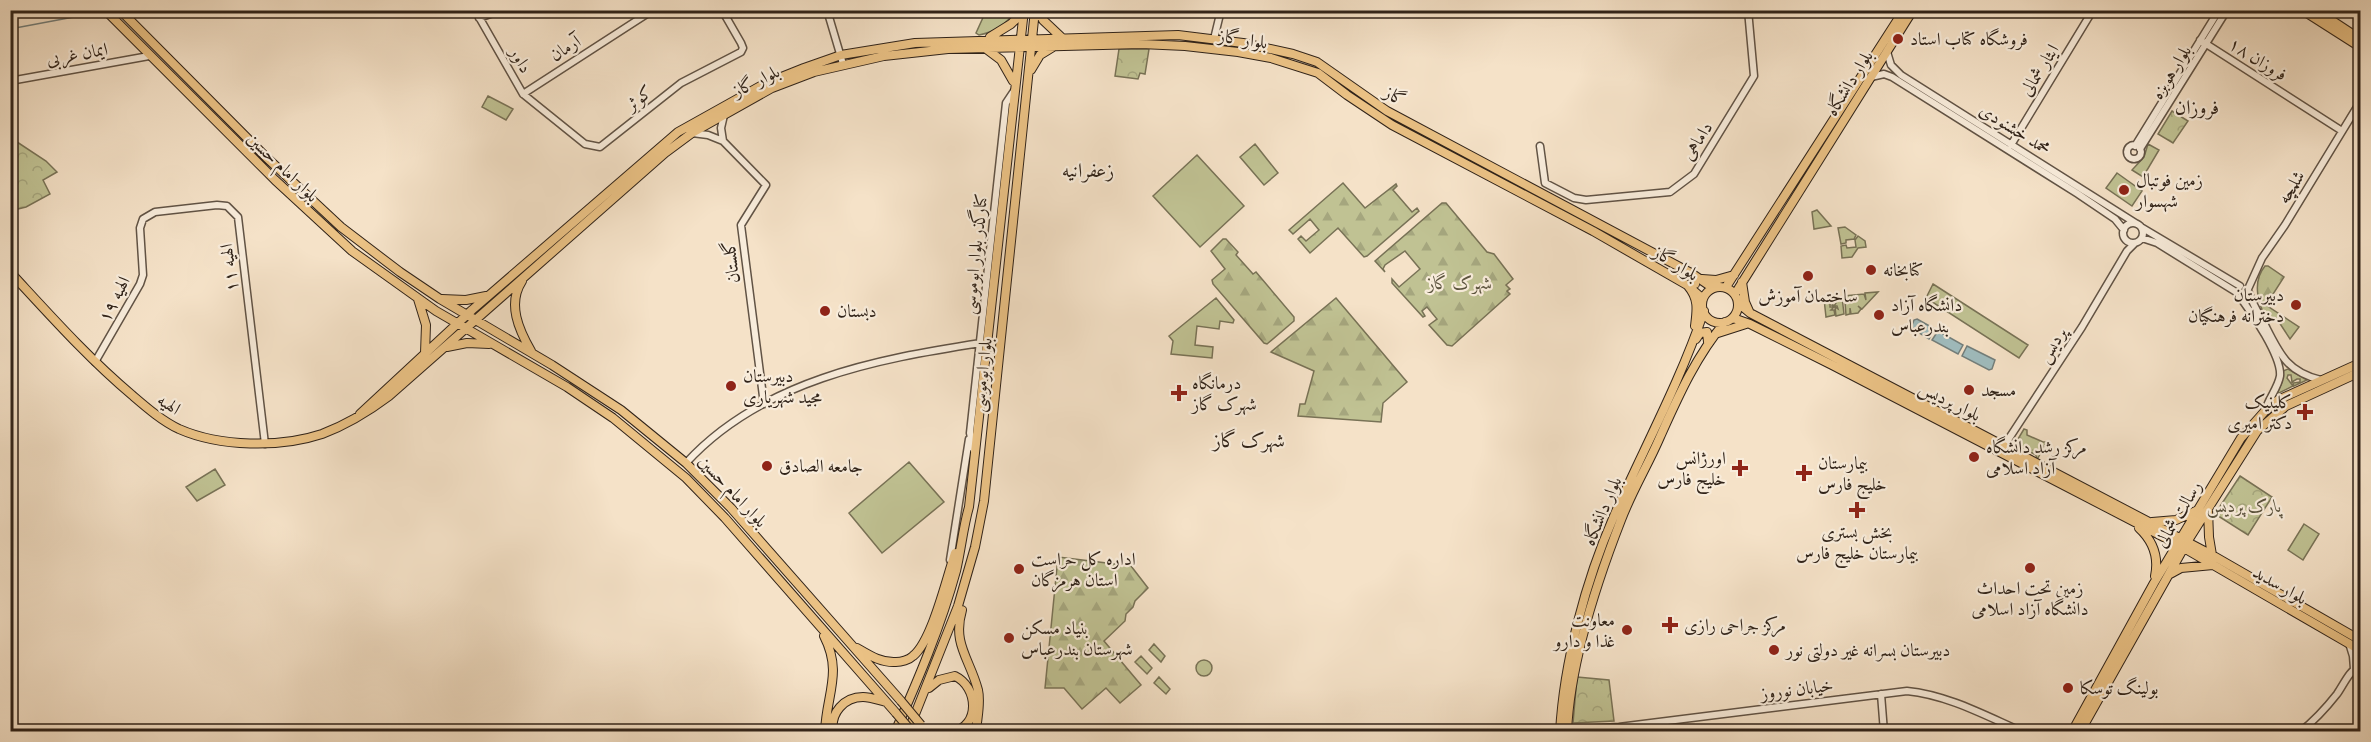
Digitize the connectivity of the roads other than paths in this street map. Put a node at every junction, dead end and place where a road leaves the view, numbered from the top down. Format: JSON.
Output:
{"nodes":[{"id":1,"x":105,"y":10,"type":"edge"},
{"id":2,"x":120,"y":10,"type":"edge"},
{"id":3,"x":475,"y":10,"type":"edge"},
{"id":4,"x":502,"y":10,"type":"edge"},
{"id":5,"x":653,"y":10,"type":"edge"},
{"id":6,"x":722,"y":10,"type":"edge"},
{"id":7,"x":827,"y":10,"type":"edge"},
{"id":8,"x":1036,"y":10,"type":"edge"},
{"id":9,"x":1221,"y":10,"type":"edge"},
{"id":10,"x":1748,"y":10,"type":"edge"},
{"id":11,"x":1904,"y":10,"type":"edge"},
{"id":12,"x":1913,"y":10,"type":"edge"},
{"id":13,"x":2094,"y":10,"type":"edge"},
{"id":14,"x":2219,"y":10,"type":"edge"},
{"id":15,"x":2227,"y":10,"type":"edge"},
{"id":16,"x":2302,"y":10,"type":"edge"},
{"id":17,"x":2316,"y":10,"type":"edge"},
{"id":18,"x":1024,"y":11,"type":"edge"},
{"id":19,"x":479,"y":18,"type":"junction"},
{"id":20,"x":986,"y":39,"type":"junction"},
{"id":21,"x":1214,"y":39,"type":"junction"},
{"id":22,"x":2361,"y":39,"type":"edge"},
{"id":23,"x":1059,"y":41,"type":"junction"},
{"id":24,"x":1020,"y":42,"type":"junction"},
{"id":25,"x":1031,"y":42,"type":"junction"},
{"id":26,"x":2203,"y":42,"type":"junction"},
{"id":27,"x":2361,"y":47,"type":"edge"},
{"id":28,"x":983,"y":48,"type":"junction"},
{"id":29,"x":1887,"y":52,"type":"junction"},
{"id":30,"x":841,"y":55,"type":"junction"},
{"id":31,"x":149,"y":56,"type":"junction"},
{"id":32,"x":843,"y":64,"type":"junction"},
{"id":33,"x":1891,"y":65,"type":"junction"},
{"id":34,"x":1029,"y":74,"type":"junction"},
{"id":35,"x":1885,"y":74,"type":"junction"},
{"id":36,"x":1871,"y":77,"type":"junction"},
{"id":37,"x":10,"y":81,"type":"edge"},
{"id":38,"x":1014,"y":88,"type":"junction"},
{"id":39,"x":523,"y":94,"type":"junction"},
{"id":40,"x":2361,"y":102,"type":"edge"},
{"id":41,"x":725,"y":113,"type":"junction"},
{"id":42,"x":2343,"y":131,"type":"junction"},
{"id":43,"x":692,"y":133,"type":"junction"},
{"id":44,"x":723,"y":141,"type":"junction"},
{"id":45,"x":2011,"y":145,"type":"junction"},
{"id":46,"x":1540,"y":146,"type":"dead end"},
{"id":47,"x":2137,"y":147,"type":"dead end"},
{"id":48,"x":1492,"y":167,"type":"junction"},
{"id":49,"x":1006,"y":170,"type":"junction"},
{"id":50,"x":1487,"y":177,"type":"junction"},
{"id":51,"x":998,"y":181,"type":"junction"},
{"id":52,"x":2139,"y":225,"type":"junction"},
{"id":53,"x":2124,"y":230,"type":"junction"},
{"id":54,"x":1000,"y":232,"type":"junction"},
{"id":55,"x":2125,"y":238,"type":"junction"},
{"id":56,"x":2142,"y":238,"type":"junction"},
{"id":57,"x":2135,"y":243,"type":"junction"},
{"id":58,"x":140,"y":246,"type":"joint"},
{"id":59,"x":991,"y":246,"type":"junction"},
{"id":60,"x":2123,"y":260,"type":"junction"},
{"id":61,"x":10,"y":272,"type":"edge"},
{"id":62,"x":1691,"y":273,"type":"junction"},
{"id":63,"x":527,"y":274,"type":"junction"},
{"id":64,"x":1735,"y":274,"type":"junction"},
{"id":65,"x":1700,"y":278,"type":"junction"},
{"id":66,"x":1742,"y":282,"type":"junction"},
{"id":67,"x":1688,"y":286,"type":"junction"},
{"id":68,"x":1726,"y":287,"type":"junction"},
{"id":69,"x":1713,"y":288,"type":"junction"},
{"id":70,"x":2243,"y":290,"type":"junction"},
{"id":71,"x":1735,"y":294,"type":"junction"},
{"id":72,"x":490,"y":295,"type":"junction"},
{"id":73,"x":418,"y":298,"type":"junction"},
{"id":74,"x":440,"y":299,"type":"junction"},
{"id":75,"x":1703,"y":299,"type":"junction"},
{"id":76,"x":1738,"y":303,"type":"junction"},
{"id":77,"x":1704,"y":311,"type":"junction"},
{"id":78,"x":1750,"y":313,"type":"junction"},
{"id":79,"x":466,"y":315,"type":"junction"},
{"id":80,"x":476,"y":320,"type":"junction"},
{"id":81,"x":1729,"y":320,"type":"junction"},
{"id":82,"x":457,"y":323,"type":"junction"},
{"id":83,"x":1750,"y":324,"type":"junction"},
{"id":84,"x":466,"y":328,"type":"junction"},
{"id":85,"x":1693,"y":338,"type":"junction"},
{"id":86,"x":1711,"y":339,"type":"junction"},
{"id":87,"x":981,"y":343,"type":"junction"},
{"id":88,"x":496,"y":345,"type":"junction"},
{"id":89,"x":446,"y":347,"type":"junction"},
{"id":90,"x":1688,"y":350,"type":"junction"},
{"id":91,"x":532,"y":352,"type":"junction"},
{"id":92,"x":425,"y":353,"type":"junction"},
{"id":93,"x":95,"y":362,"type":"junction"},
{"id":94,"x":2286,"y":362,"type":"junction"},
{"id":95,"x":2361,"y":363,"type":"edge"},
{"id":96,"x":2279,"y":366,"type":"junction"},
{"id":97,"x":2361,"y":372,"type":"edge"},
{"id":98,"x":2321,"y":380,"type":"junction"},
{"id":99,"x":764,"y":404,"type":"junction"},
{"id":100,"x":2265,"y":411,"type":"junction"},
{"id":101,"x":358,"y":416,"type":"junction"},
{"id":102,"x":970,"y":433,"type":"junction"},
{"id":103,"x":1656,"y":435,"type":"junction"},
{"id":104,"x":265,"y":444,"type":"junction"},
{"id":105,"x":2004,"y":446,"type":"junction"},
{"id":106,"x":976,"y":458,"type":"junction"},
{"id":107,"x":686,"y":463,"type":"junction"},
{"id":108,"x":2208,"y":507,"type":"junction"},
{"id":109,"x":2199,"y":509,"type":"junction"},
{"id":110,"x":2129,"y":516,"type":"junction"},
{"id":111,"x":2150,"y":522,"type":"junction"},
{"id":112,"x":2195,"y":522,"type":"junction"},
{"id":113,"x":2136,"y":524,"type":"junction"},
{"id":114,"x":963,"y":528,"type":"junction"},
{"id":115,"x":2182,"y":543,"type":"junction"},
{"id":116,"x":975,"y":547,"type":"junction"},
{"id":117,"x":2202,"y":554,"type":"junction"},
{"id":118,"x":2212,"y":555,"type":"junction"},
{"id":119,"x":2172,"y":561,"type":"junction"},
{"id":120,"x":2213,"y":565,"type":"junction"},
{"id":121,"x":948,"y":573,"type":"junction"},
{"id":122,"x":2169,"y":575,"type":"junction"},
{"id":123,"x":2154,"y":583,"type":"junction"},
{"id":124,"x":818,"y":624,"type":"junction"},
{"id":125,"x":2361,"y":640,"type":"edge"},
{"id":126,"x":2349,"y":642,"type":"junction"},
{"id":127,"x":850,"y":645,"type":"junction"},
{"id":128,"x":2361,"y":650,"type":"edge"},
{"id":129,"x":2361,"y":665,"type":"edge"},
{"id":130,"x":2354,"y":669,"type":"junction"},
{"id":131,"x":925,"y":691,"type":"junction"},
{"id":132,"x":1881,"y":694,"type":"junction"},
{"id":133,"x":887,"y":703,"type":"junction"},
{"id":134,"x":924,"y":729,"type":"edge"},
{"id":135,"x":1565,"y":731,"type":"edge"},
{"id":136,"x":825,"y":732,"type":"edge"},
{"id":137,"x":833,"y":732,"type":"edge"},
{"id":138,"x":895,"y":732,"type":"edge"},
{"id":139,"x":910,"y":732,"type":"edge"},
{"id":140,"x":941,"y":732,"type":"edge"},
{"id":141,"x":952,"y":732,"type":"edge"},
{"id":142,"x":975,"y":732,"type":"edge"},
{"id":143,"x":1884,"y":732,"type":"edge"},
{"id":144,"x":2023,"y":732,"type":"edge"},
{"id":145,"x":2072,"y":732,"type":"edge"},
{"id":146,"x":2080,"y":732,"type":"edge"},
{"id":147,"x":2300,"y":732,"type":"edge"}],
"edges":[{"from":1,"to":31,"type":"main road","name":"بلوار امام حسین"},
{"from":2,"to":74,"type":"main road","name":"بلوار امام حسین"},
{"from":3,"to":19,"type":"street","name":"داور"},
{"from":4,"to":19,"type":"street"},
{"from":5,"to":39,"type":"street","name":"آرمان"},
{"from":6,"to":39,"type":"street","name":"کوثر"},
{"from":7,"to":30,"type":"street"},
{"from":8,"to":23,"type":"main road"},
{"from":8,"to":25,"type":"main road","name":"بلوار ابوموسی"},
{"from":9,"to":21,"type":"street"},
{"from":10,"to":46,"type":"street","name":"داماهی"},
{"from":11,"to":64,"type":"main road","name":"بلوار دانشگاه"},
{"from":12,"to":29,"type":"main road","name":"بلوار دانشگاه"},
{"from":13,"to":45,"type":"street","name":"ایثار شمالی"},
{"from":14,"to":26,"type":"street"},
{"from":15,"to":26,"type":"street","name":"بلوار هوبزه"},
{"from":16,"to":27,"type":"main road"},
{"from":17,"to":22,"type":"main road"},
{"from":18,"to":20,"type":"main road"},
{"from":18,"to":24,"type":"main road","name":"بلوار ابوموسی"},
{"from":19,"to":39,"type":"street","name":"داور"},
{"from":20,"to":24,"type":"main road","name":"بلوار گاز"},
{"from":20,"to":30,"type":"main road","name":"بلوار گاز"},
{"from":21,"to":23,"type":"main road","name":"گاز"},
{"from":21,"to":48,"type":"main road","name":"گاز"},
{"from":23,"to":25,"type":"main road","name":"بلوار گاز"},
{"from":23,"to":34,"type":"main road"},
{"from":23,"to":50,"type":"main road","name":"بلوار گاز"},
{"from":24,"to":25,"type":"main road","name":"بلوار گاز"},
{"from":24,"to":28,"type":"main road","name":"بلوار گاز"},
{"from":24,"to":38,"type":"main road","name":"بلوار ابوموسی"},
{"from":25,"to":34,"type":"main road","name":"بلوار ابوموسی"},
{"from":26,"to":42,"type":"street","name":"فروزان ۱۸"},
{"from":26,"to":47,"type":"street"},
{"from":28,"to":32,"type":"main road","name":"بلوار گاز"},
{"from":28,"to":38,"type":"main road"},
{"from":29,"to":33,"type":"street"},
{"from":29,"to":36,"type":"main road","name":"بلوار دانشگاه"},
{"from":30,"to":32,"type":"street"},
{"from":30,"to":72,"type":"main road","name":"بلوار گاز"},
{"from":31,"to":37,"type":"street","name":"ایمان غربی"},
{"from":31,"to":73,"type":"main road","name":"بلوار امام حسین"},
{"from":32,"to":41,"type":"main road","name":"بلوار گاز"},
{"from":33,"to":35,"type":"street"},
{"from":33,"to":45,"type":"street","name":"محمد خشنودی"},
{"from":34,"to":116,"type":"main road","name":"بلوار ابوموسی"},
{"from":35,"to":36,"type":"street"},
{"from":35,"to":53,"type":"street","name":"محمد خشنودی"},
{"from":36,"to":66,"type":"main road","name":"بلوار دانشگاه"},
{"from":38,"to":49,"type":"main road","name":"بلوار ابوموسی"},
{"from":38,"to":51,"type":"street","name":"کنارگذر بلوار ابوموسی"},
{"from":40,"to":42,"type":"street","name":"شلمچه"},
{"from":41,"to":43,"type":"main road","name":"بلوار گاز"},
{"from":41,"to":44,"type":"street"},
{"from":42,"to":70,"type":"street","name":"شلمچه"},
{"from":43,"to":44,"type":"street"},
{"from":43,"to":63,"type":"main road","name":"بلوار گاز"},
{"from":44,"to":99,"type":"street","name":"گلستان"},
{"from":45,"to":52,"type":"street","name":"محمد خشنودی"},
{"from":48,"to":50,"type":"main road"},
{"from":48,"to":62,"type":"main road","name":"گاز"},
{"from":49,"to":51,"type":"main road"},
{"from":49,"to":54,"type":"main road","name":"بلوار ابوموسی"},
{"from":50,"to":67,"type":"main road","name":"بلوار گاز"},
{"from":51,"to":59,"type":"street","name":"کنارگذر بلوار ابوموسی"},
{"from":52,"to":53,"type":"street"},
{"from":52,"to":56,"type":"street"},
{"from":52,"to":70,"type":"street","name":"محمد خشنودی"},
{"from":53,"to":55,"type":"street"},
{"from":54,"to":59,"type":"main road"},
{"from":54,"to":106,"type":"main road","name":"بلوار ابوموسی"},
{"from":55,"to":57,"type":"street"},
{"from":55,"to":60,"type":"street"},
{"from":56,"to":57,"type":"street"},
{"from":56,"to":70,"type":"street","name":"محمد خشنودی"},
{"from":57,"to":60,"type":"street","name":"پردیس"},
{"from":58,"to":93,"type":"street","name":"الهیه ۱۹"},
{"from":58,"to":104,"type":"street","name":"الهیه ۱۱"},
{"from":59,"to":87,"type":"street","name":"کنارگذر بلوار ابوموسی"},
{"from":60,"to":105,"type":"street","name":"پردیس"},
{"from":61,"to":93,"type":"main road","name":"الهیه"},
{"from":62,"to":65,"type":"main road","name":"گاز"},
{"from":62,"to":67,"type":"main road"},
{"from":63,"to":80,"type":"main road","name":"بلوار گاز"},
{"from":63,"to":91,"type":"main road"},
{"from":64,"to":65,"type":"main road"},
{"from":64,"to":68,"type":"main road","name":"بلوار دانشگاه"},
{"from":65,"to":69,"type":"main road","name":"گاز"},
{"from":66,"to":71,"type":"main road","name":"بلوار دانشگاه"},
{"from":66,"to":78,"type":"main road"},
{"from":67,"to":75,"type":"main road","name":"بلوار گاز"},
{"from":67,"to":85,"type":"main road"},
{"from":68,"to":69,"type":"main road"},
{"from":68,"to":71,"type":"main road"},
{"from":69,"to":75,"type":"main road"},
{"from":70,"to":94,"type":"street"},
{"from":70,"to":96,"type":"street","name":"محمد خشنودی"},
{"from":71,"to":76,"type":"main road"},
{"from":72,"to":74,"type":"main road"},
{"from":72,"to":79,"type":"main road","name":"بلوار گاز"},
{"from":73,"to":82,"type":"main road","name":"بلوار امام حسین"},
{"from":73,"to":92,"type":"main road"},
{"from":74,"to":79,"type":"main road","name":"بلوار امام حسین"},
{"from":75,"to":77,"type":"main road"},
{"from":76,"to":78,"type":"main road","name":"بلوار پردیس"},
{"from":76,"to":81,"type":"main road"},
{"from":77,"to":81,"type":"main road"},
{"from":77,"to":85,"type":"main road","name":"بلوار دانشگاه"},
{"from":78,"to":83,"type":"main road"},
{"from":78,"to":105,"type":"main road","name":"بلوار پردیس"},
{"from":79,"to":80,"type":"main road","name":"بلوار امام حسین"},
{"from":79,"to":82,"type":"main road","name":"بلوار گاز"},
{"from":80,"to":84,"type":"main road","name":"بلوار گاز"},
{"from":80,"to":91,"type":"main road","name":"بلوار امام حسین"},
{"from":81,"to":83,"type":"main road","name":"بلوار پردیس"},
{"from":81,"to":86,"type":"main road","name":"بلوار دانشگاه"},
{"from":82,"to":84,"type":"main road","name":"بلوار امام حسین"},
{"from":82,"to":92,"type":"main road","name":"الهیه"},
{"from":83,"to":86,"type":"main road"},
{"from":83,"to":110,"type":"main road","name":"بلوار پردیس"},
{"from":84,"to":88,"type":"main road","name":"بلوار امام حسین"},
{"from":84,"to":89,"type":"main road","name":"الهیه"},
{"from":85,"to":90,"type":"main road","name":"بلوار دانشگاه"},
{"from":86,"to":90,"type":"main road"},
{"from":86,"to":103,"type":"main road","name":"بلوار دانشگاه"},
{"from":87,"to":99,"type":"street"},
{"from":87,"to":102,"type":"street","name":"کنارگذر بلوار ابوموسی"},
{"from":88,"to":89,"type":"main road"},
{"from":88,"to":124,"type":"main road","name":"بلوار امام حسین"},
{"from":89,"to":101,"type":"main road","name":"الهیه"},
{"from":90,"to":103,"type":"main road","name":"بلوار دانشگاه"},
{"from":91,"to":107,"type":"main road","name":"بلوار امام حسین"},
{"from":92,"to":101,"type":"main road","name":"الهیه"},
{"from":93,"to":104,"type":"main road","name":"الهیه"},
{"from":94,"to":96,"type":"street"},
{"from":94,"to":98,"type":"street"},
{"from":95,"to":98,"type":"main road","name":"رسالت شمالی"},
{"from":96,"to":100,"type":"street"},
{"from":97,"to":108,"type":"main road","name":"رسالت شمالی"},
{"from":98,"to":100,"type":"main road","name":"رسالت شمالی"},
{"from":99,"to":107,"type":"street"},
{"from":100,"to":109,"type":"main road","name":"رسالت شمالی"},
{"from":101,"to":104,"type":"main road","name":"الهیه"},
{"from":102,"to":106,"type":"street","name":"کنارگذر بلوار ابوموسی"},
{"from":102,"to":121,"type":"street"},
{"from":103,"to":135,"type":"main road","name":"بلوار دانشگاه"},
{"from":105,"to":110,"type":"main road","name":"بلوار پردیس"},
{"from":106,"to":114,"type":"main road","name":"بلوار ابوموسی"},
{"from":107,"to":127,"type":"main road","name":"بلوار امام حسین"},
{"from":108,"to":112,"type":"main road","name":"رسالت شمالی"},
{"from":108,"to":118,"type":"main road"},
{"from":109,"to":111,"type":"main road"},
{"from":109,"to":112,"type":"main road","name":"رسالت شمالی"},
{"from":110,"to":111,"type":"main road","name":"بلوار پردیس"},
{"from":110,"to":113,"type":"main road","name":"بلوار پردیس"},
{"from":111,"to":115,"type":"main road","name":"بلوار پردیس"},
{"from":112,"to":115,"type":"main road","name":"رسالت شمالی"},
{"from":113,"to":115,"type":"main road","name":"بلوار پردیس"},
{"from":113,"to":123,"type":"main road"},
{"from":114,"to":121,"type":"main road"},
{"from":114,"to":138,"type":"main road","name":"بلوار ابوموسی"},
{"from":115,"to":117,"type":"main road","name":"بلوار سدید"},
{"from":115,"to":119,"type":"main road","name":"رسالت شمالی"},
{"from":116,"to":131,"type":"main road","name":"بلوار ابوموسی"},
{"from":116,"to":142,"type":"main road"},
{"from":117,"to":118,"type":"main road","name":"بلوار سدید"},
{"from":117,"to":120,"type":"main road","name":"بلوار سدید"},
{"from":118,"to":125,"type":"main road","name":"بلوار سدید"},
{"from":119,"to":122,"type":"main road","name":"رسالت شمالی"},
{"from":119,"to":123,"type":"main road","name":"رسالت شمالی"},
{"from":120,"to":122,"type":"main road"},
{"from":120,"to":126,"type":"main road","name":"بلوار سدید"},
{"from":121,"to":127,"type":"main road"},
{"from":122,"to":146,"type":"main road","name":"رسالت شمالی"},
{"from":123,"to":145,"type":"main road","name":"رسالت شمالی"},
{"from":124,"to":133,"type":"main road","name":"بلوار امام حسین"},
{"from":124,"to":136,"type":"main road"},
{"from":126,"to":128,"type":"main road","name":"بلوار سدید"},
{"from":126,"to":130,"type":"street"},
{"from":127,"to":134,"type":"main road","name":"بلوار امام حسین","bridge":true},
{"from":129,"to":130,"type":"street"},
{"from":130,"to":147,"type":"street"},
{"from":131,"to":139,"type":"main road","name":"بلوار ابوموسی"},
{"from":131,"to":141,"type":"main road"},
{"from":132,"to":135,"type":"street","name":"خیابان نوروز"},
{"from":132,"to":143,"type":"street"},
{"from":132,"to":144,"type":"street","name":"خیابان نوروز"},
{"from":133,"to":137,"type":"main road"},
{"from":133,"to":139,"type":"main road","name":"بلوار امام حسین","bridge":true},
{"from":134,"to":140,"type":"main road"}]}
